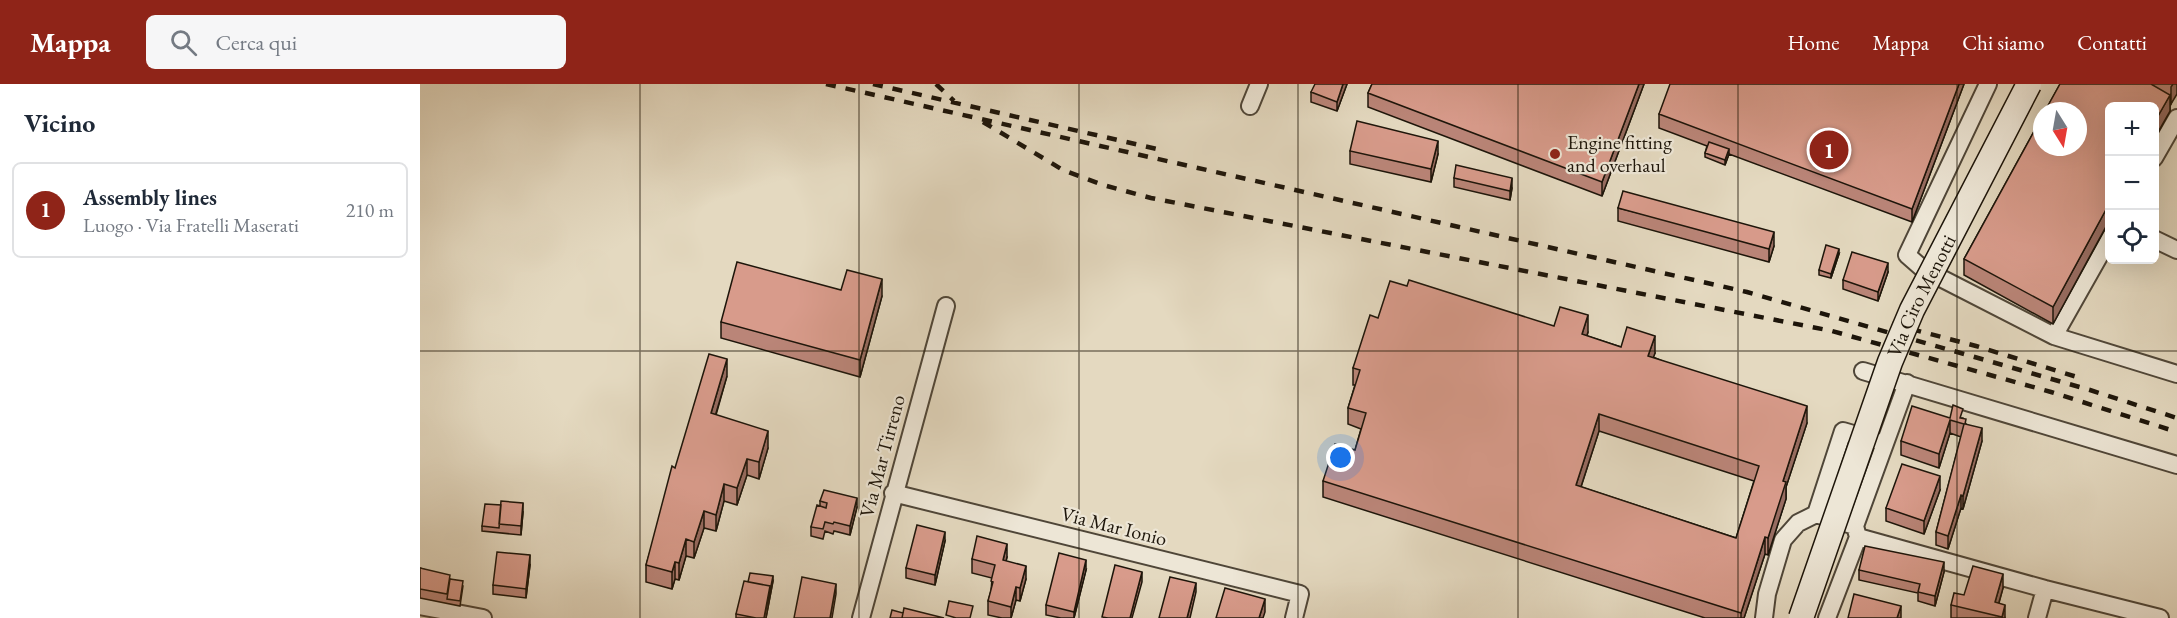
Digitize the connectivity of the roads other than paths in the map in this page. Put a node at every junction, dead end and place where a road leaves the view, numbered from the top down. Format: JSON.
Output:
{"nodes":[{"id":1,"x":1259,"y":84,"type":"edge"},
{"id":2,"x":1988,"y":84,"type":"edge"},
{"id":3,"x":2029,"y":84,"type":"edge"},
{"id":4,"x":1250,"y":106,"type":"dead end"},
{"id":5,"x":2177,"y":118,"type":"edge"},
{"id":6,"x":2155,"y":156,"type":"edge"},
{"id":7,"x":2159,"y":241,"type":"edge"},
{"id":8,"x":2105,"y":244,"type":"edge"},
{"id":9,"x":2177,"y":250,"type":"edge"},
{"id":10,"x":946,"y":306,"type":"dead end"},
{"id":11,"x":2054,"y":336,"type":"junction"},
{"id":12,"x":1863,"y":371,"type":"dead end"},
{"id":13,"x":2177,"y":374,"type":"edge"},
{"id":14,"x":1907,"y":383,"type":"junction"},
{"id":15,"x":1885,"y":443,"type":"junction"},
{"id":16,"x":2177,"y":465,"type":"edge"},
{"id":17,"x":893,"y":493,"type":"junction"},
{"id":18,"x":1815,"y":514,"type":"junction"},
{"id":19,"x":1857,"y":531,"type":"junction"},
{"id":20,"x":2044,"y":589,"type":"junction"},
{"id":21,"x":420,"y":606,"type":"edge"},
{"id":22,"x":483,"y":618,"type":"edge"},
{"id":23,"x":861,"y":618,"type":"edge"},
{"id":24,"x":1294,"y":618,"type":"edge"},
{"id":25,"x":1764,"y":618,"type":"edge"},
{"id":26,"x":1801,"y":618,"type":"edge"},
{"id":27,"x":1827,"y":618,"type":"edge"},
{"id":28,"x":2037,"y":618,"type":"edge"},
{"id":29,"x":2160,"y":618,"type":"edge"}],
"edges":[{"from":1,"to":4,"type":"street"},
{"from":2,"to":11,"type":"street"},
{"from":3,"to":26,"type":"main road","name":"Via Ciro Menotti","bridge":true},
{"from":5,"to":6,"type":"street"},
{"from":7,"to":9,"type":"street"},
{"from":8,"to":11,"type":"street"},
{"from":10,"to":17,"type":"street","name":"Via Mar Tirreno"},
{"from":11,"to":13,"type":"street"},
{"from":12,"to":14,"type":"street"},
{"from":14,"to":15,"type":"street"},
{"from":14,"to":16,"type":"street"},
{"from":15,"to":18,"type":"street"},
{"from":15,"to":19,"type":"street"},
{"from":17,"to":23,"type":"street","name":"Via Mar Tirreno"},
{"from":17,"to":24,"type":"street","name":"Via Mar Ionio"},
{"from":18,"to":19,"type":"street"},
{"from":18,"to":25,"type":"street"},
{"from":19,"to":20,"type":"street"},
{"from":19,"to":27,"type":"street"},
{"from":20,"to":28,"type":"street"},
{"from":20,"to":29,"type":"street"},
{"from":21,"to":22,"type":"street"}]}
